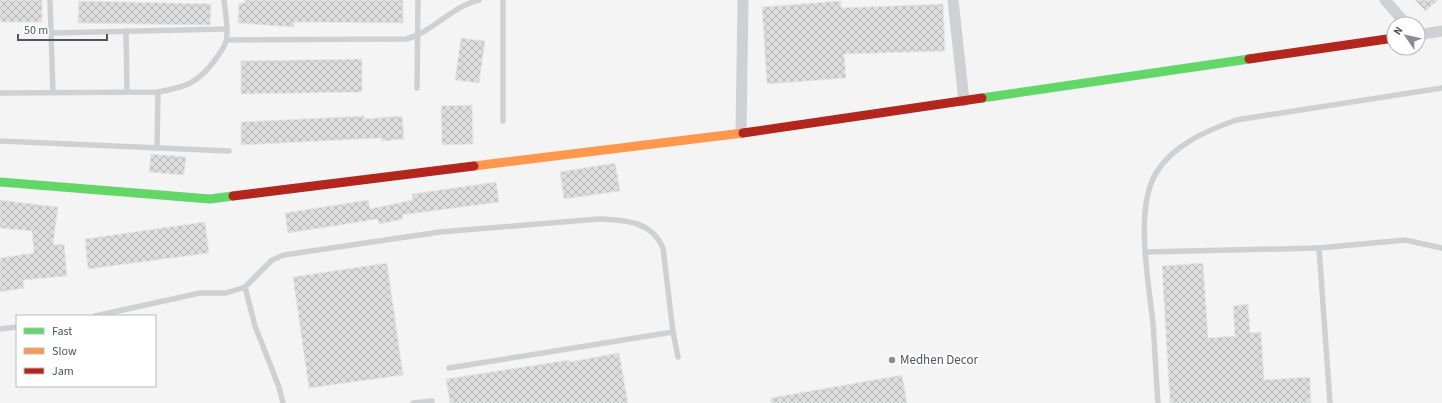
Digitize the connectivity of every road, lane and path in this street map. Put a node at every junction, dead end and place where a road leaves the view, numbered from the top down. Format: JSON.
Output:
{"nodes":[{"id":1,"x":50,"y":0,"type":"edge"},
{"id":2,"x":224,"y":0,"type":"edge"},
{"id":3,"x":418,"y":0,"type":"edge"},
{"id":4,"x":479,"y":0,"type":"edge"},
{"id":5,"x":502,"y":0,"type":"edge"},
{"id":6,"x":744,"y":0,"type":"edge"},
{"id":7,"x":953,"y":0,"type":"edge"},
{"id":8,"x":1385,"y":0,"type":"edge"},
{"id":9,"x":1399,"y":16,"type":"edge"},
{"id":10,"x":226,"y":29,"type":"junction"},
{"id":11,"x":126,"y":31,"type":"junction"},
{"id":12,"x":1442,"y":31,"type":"edge"},
{"id":13,"x":51,"y":32,"type":"junction"},
{"id":14,"x":1426,"y":34,"type":"edge"},
{"id":15,"x":419,"y":36,"type":"junction"},
{"id":16,"x":1386,"y":39,"type":"edge"},
{"id":17,"x":227,"y":40,"type":"junction"},
{"id":18,"x":417,"y":88,"type":"dead end"},
{"id":19,"x":1442,"y":88,"type":"edge"},
{"id":20,"x":53,"y":92,"type":"junction"},
{"id":21,"x":127,"y":92,"type":"junction"},
{"id":22,"x":158,"y":92,"type":"junction"},
{"id":23,"x":0,"y":93,"type":"edge"},
{"id":24,"x":964,"y":101,"type":"junction"},
{"id":25,"x":503,"y":121,"type":"dead end"},
{"id":26,"x":741,"y":133,"type":"junction"},
{"id":27,"x":0,"y":141,"type":"edge"},
{"id":28,"x":157,"y":148,"type":"junction"},
{"id":29,"x":229,"y":151,"type":"dead end"},
{"id":30,"x":0,"y":182,"type":"edge"},
{"id":31,"x":1319,"y":248,"type":"junction"},
{"id":32,"x":1442,"y":248,"type":"edge"},
{"id":33,"x":1146,"y":252,"type":"junction"},
{"id":34,"x":245,"y":287,"type":"junction"},
{"id":35,"x":100,"y":315,"type":"edge"},
{"id":36,"x":16,"y":327,"type":"edge"},
{"id":37,"x":0,"y":329,"type":"edge"},
{"id":38,"x":673,"y":332,"type":"junction"},
{"id":39,"x":678,"y":357,"type":"dead end"},
{"id":40,"x":449,"y":368,"type":"dead end"},
{"id":41,"x":432,"y":401,"type":"dead end"},
{"id":42,"x":283,"y":403,"type":"edge"},
{"id":43,"x":413,"y":403,"type":"edge"},
{"id":44,"x":1158,"y":403,"type":"edge"},
{"id":45,"x":1330,"y":403,"type":"edge"}],
"edges":[{"from":1,"to":13,"type":"lane"},
{"from":2,"to":10,"type":"lane"},
{"from":3,"to":15,"type":"lane"},
{"from":4,"to":15,"type":"lane"},
{"from":5,"to":25,"type":"lane"},
{"from":6,"to":26,"type":"street"},
{"from":7,"to":24,"type":"street"},
{"from":8,"to":9,"type":"street"},
{"from":10,"to":11,"type":"lane"},
{"from":10,"to":17,"type":"lane"},
{"from":11,"to":13,"type":"lane"},
{"from":11,"to":21,"type":"lane"},
{"from":12,"to":14,"type":"street"},
{"from":13,"to":20,"type":"lane"},
{"from":15,"to":17,"type":"lane"},
{"from":15,"to":18,"type":"lane"},
{"from":16,"to":24,"type":"street"},
{"from":17,"to":22,"type":"lane"},
{"from":19,"to":33,"type":"lane"},
{"from":20,"to":21,"type":"lane"},
{"from":20,"to":23,"type":"lane"},
{"from":21,"to":22,"type":"lane"},
{"from":22,"to":28,"type":"lane"},
{"from":24,"to":26,"type":"street"},
{"from":26,"to":30,"type":"street"},
{"from":27,"to":28,"type":"lane"},
{"from":28,"to":29,"type":"lane"},
{"from":31,"to":32,"type":"lane"},
{"from":31,"to":33,"type":"lane"},
{"from":31,"to":45,"type":"lane"},
{"from":33,"to":44,"type":"lane"},
{"from":34,"to":35,"type":"lane"},
{"from":34,"to":38,"type":"lane"},
{"from":34,"to":42,"type":"lane"},
{"from":36,"to":37,"type":"lane"},
{"from":38,"to":39,"type":"lane"},
{"from":38,"to":40,"type":"lane"},
{"from":41,"to":43,"type":"lane"}]}
